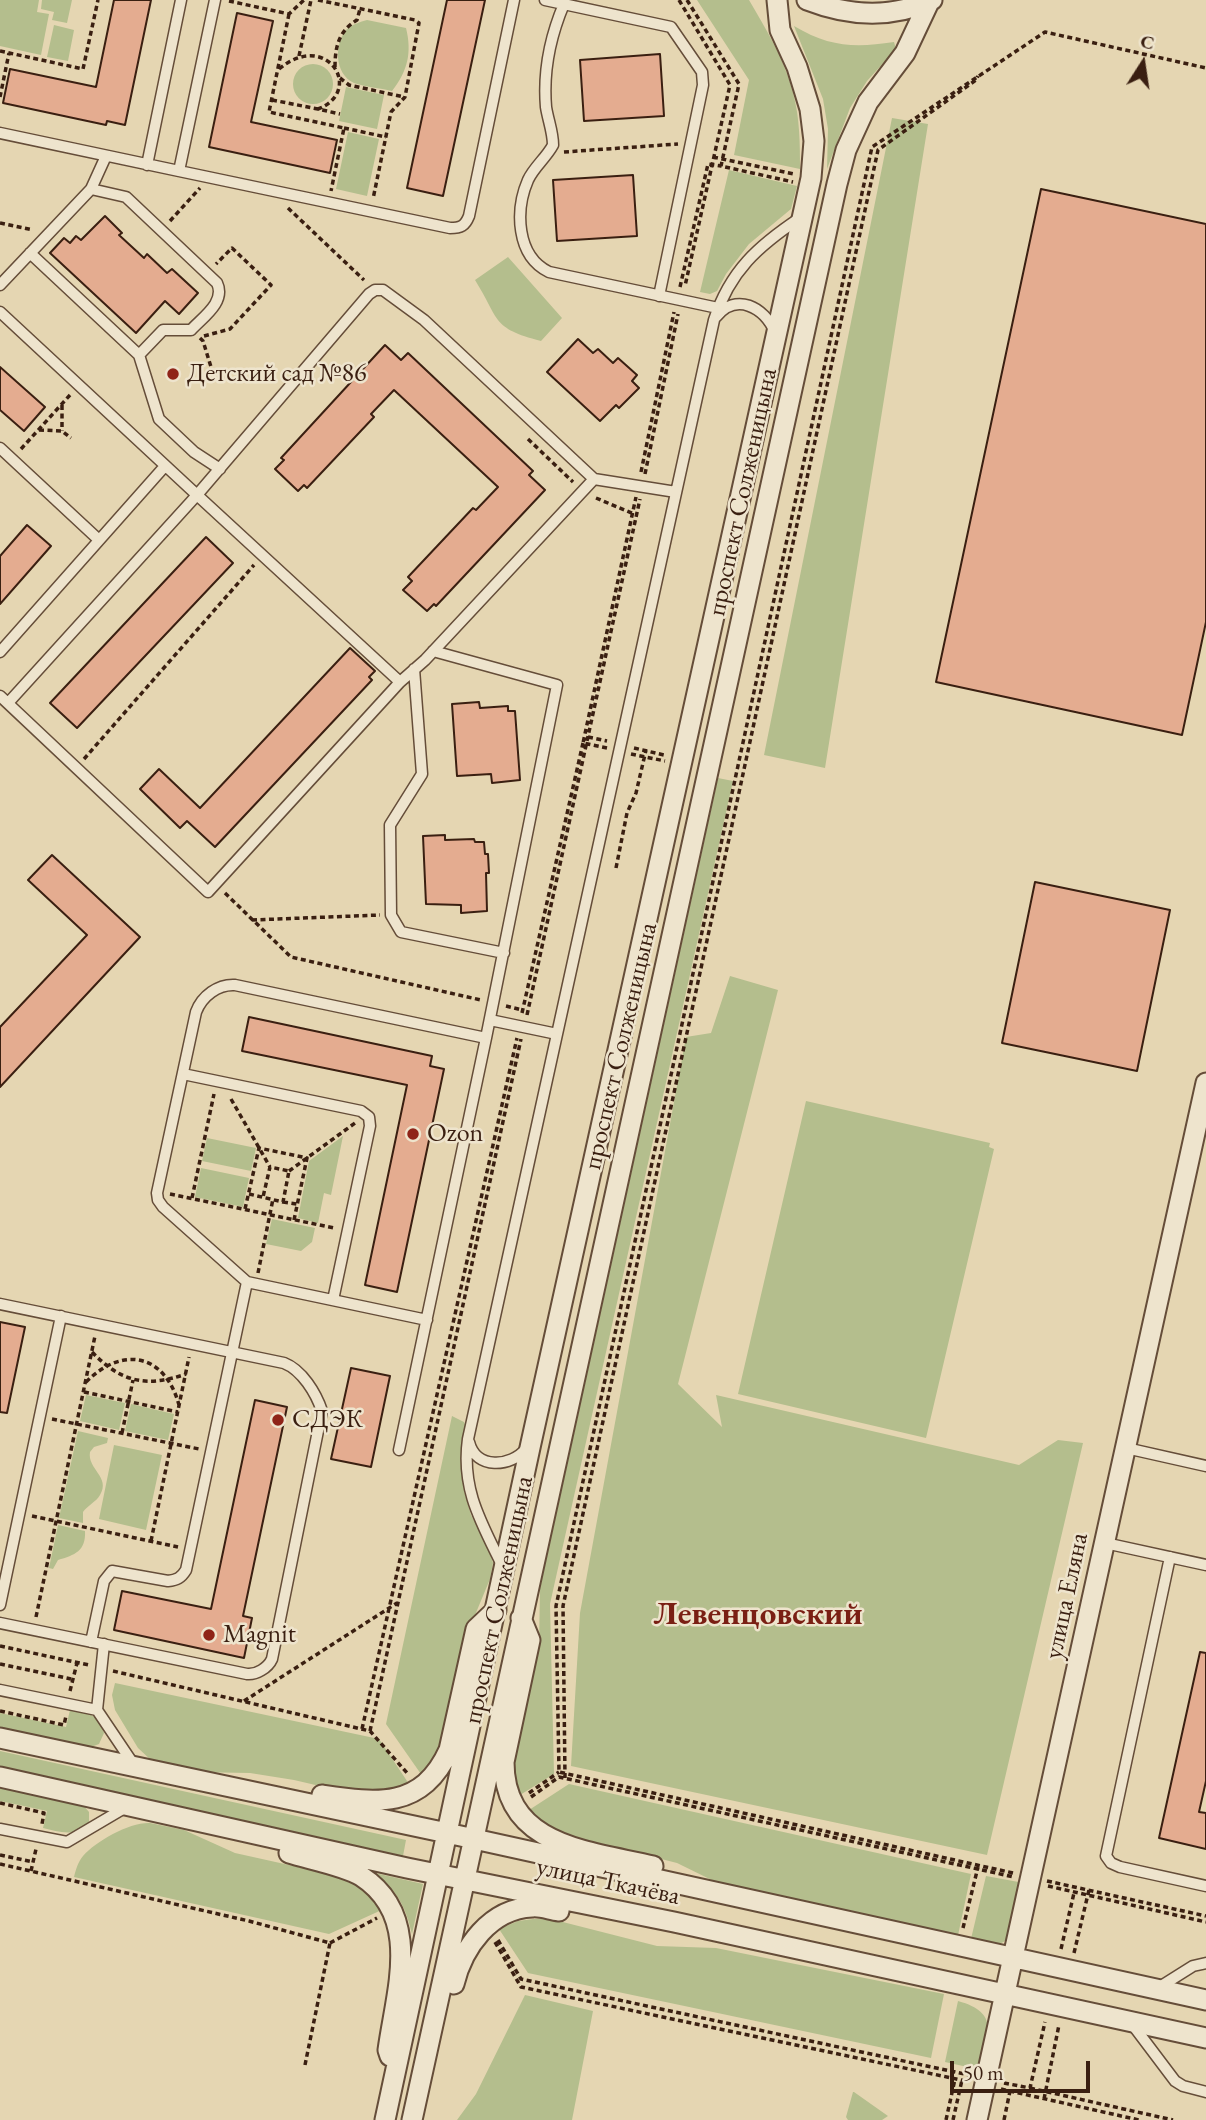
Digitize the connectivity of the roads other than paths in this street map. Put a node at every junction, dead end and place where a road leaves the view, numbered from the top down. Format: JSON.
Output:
{"nodes":[{"id":1,"x":181,"y":0,"type":"edge"},
{"id":2,"x":215,"y":0,"type":"edge"},
{"id":3,"x":514,"y":0,"type":"edge"},
{"id":4,"x":545,"y":0,"type":"edge"},
{"id":5,"x":777,"y":0,"type":"edge"},
{"id":6,"x":807,"y":0,"type":"edge"},
{"id":7,"x":931,"y":1,"type":"edge"},
{"id":8,"x":564,"y":4,"type":"junction"},
{"id":9,"x":0,"y":133,"type":"edge"},
{"id":10,"x":106,"y":156,"type":"junction"},
{"id":11,"x":147,"y":164,"type":"junction"},
{"id":12,"x":179,"y":171,"type":"junction"},
{"id":13,"x":91,"y":189,"type":"junction"},
{"id":14,"x":803,"y":215,"type":"junction"},
{"id":15,"x":30,"y":253,"type":"junction"},
{"id":16,"x":0,"y":285,"type":"edge"},
{"id":17,"x":659,"y":296,"type":"junction"},
{"id":18,"x":718,"y":308,"type":"junction"},
{"id":19,"x":0,"y":312,"type":"edge"},
{"id":20,"x":714,"y":320,"type":"junction"},
{"id":21,"x":776,"y":336,"type":"junction"},
{"id":22,"x":139,"y":355,"type":"junction"},
{"id":23,"x":0,"y":448,"type":"edge"},
{"id":24,"x":164,"y":466,"type":"junction"},
{"id":25,"x":220,"y":469,"type":"junction"},
{"id":26,"x":594,"y":479,"type":"junction"},
{"id":27,"x":676,"y":492,"type":"junction"},
{"id":28,"x":197,"y":495,"type":"junction"},
{"id":29,"x":99,"y":540,"type":"junction"},
{"id":30,"x":433,"y":651,"type":"junction"},
{"id":31,"x":0,"y":652,"type":"edge"},
{"id":32,"x":414,"y":669,"type":"junction"},
{"id":33,"x":400,"y":682,"type":"junction"},
{"id":34,"x":4,"y":700,"type":"edge"},
{"id":35,"x":504,"y":953,"type":"junction"},
{"id":36,"x":490,"y":1020,"type":"junction"},
{"id":37,"x":557,"y":1034,"type":"junction"},
{"id":38,"x":486,"y":1038,"type":"junction"},
{"id":39,"x":183,"y":1074,"type":"junction"},
{"id":40,"x":1206,"y":1083,"type":"edge"},
{"id":41,"x":251,"y":1283,"type":"junction"},
{"id":42,"x":333,"y":1300,"type":"junction"},
{"id":43,"x":0,"y":1304,"type":"edge"},
{"id":44,"x":61,"y":1316,"type":"junction"},
{"id":45,"x":426,"y":1320,"type":"junction"},
{"id":46,"x":232,"y":1352,"type":"junction"},
{"id":47,"x":468,"y":1439,"type":"junction"},
{"id":48,"x":531,"y":1443,"type":"junction"},
{"id":49,"x":1126,"y":1448,"type":"junction"},
{"id":50,"x":399,"y":1450,"type":"dead end"},
{"id":51,"x":1206,"y":1466,"type":"edge"},
{"id":52,"x":1105,"y":1543,"type":"junction"},
{"id":53,"x":1170,"y":1557,"type":"junction"},
{"id":54,"x":1206,"y":1565,"type":"edge"},
{"id":55,"x":505,"y":1571,"type":"junction"},
{"id":56,"x":0,"y":1605,"type":"edge"},
{"id":57,"x":496,"y":1610,"type":"junction"},
{"id":58,"x":521,"y":1618,"type":"junction"},
{"id":59,"x":0,"y":1623,"type":"edge"},
{"id":60,"x":91,"y":1642,"type":"junction"},
{"id":61,"x":104,"y":1644,"type":"junction"},
{"id":62,"x":0,"y":1690,"type":"edge"},
{"id":63,"x":97,"y":1710,"type":"junction"},
{"id":64,"x":0,"y":1738,"type":"edge"},
{"id":65,"x":136,"y":1768,"type":"junction"},
{"id":66,"x":0,"y":1777,"type":"edge"},
{"id":67,"x":251,"y":1793,"type":"junction"},
{"id":68,"x":129,"y":1805,"type":"junction"},
{"id":69,"x":0,"y":1829,"type":"edge"},
{"id":70,"x":242,"y":1830,"type":"junction"},
{"id":71,"x":447,"y":1833,"type":"junction"},
{"id":72,"x":473,"y":1839,"type":"junction"},
{"id":73,"x":438,"y":1874,"type":"junction"},
{"id":74,"x":465,"y":1879,"type":"junction"},
{"id":75,"x":685,"y":1886,"type":"junction"},
{"id":76,"x":1206,"y":1886,"type":"edge"},
{"id":77,"x":674,"y":1922,"type":"junction"},
{"id":78,"x":1014,"y":1958,"type":"junction"},
{"id":79,"x":1206,"y":1963,"type":"edge"},
{"id":80,"x":1157,"y":1989,"type":"junction"},
{"id":81,"x":1005,"y":1994,"type":"junction"},
{"id":82,"x":1206,"y":2000,"type":"edge"},
{"id":83,"x":1130,"y":2022,"type":"junction"},
{"id":84,"x":1206,"y":2038,"type":"edge"},
{"id":85,"x":396,"y":2071,"type":"junction"},
{"id":86,"x":422,"y":2076,"type":"junction"},
{"id":87,"x":1206,"y":2092,"type":"edge"},
{"id":88,"x":385,"y":2120,"type":"edge"},
{"id":89,"x":412,"y":2120,"type":"edge"},
{"id":90,"x":977,"y":2120,"type":"edge"}],
"edges":[{"from":1,"to":11,"type":"lane"},
{"from":2,"to":12,"type":"lane"},
{"from":3,"to":12,"type":"lane"},
{"from":4,"to":8,"type":"lane"},
{"from":5,"to":14,"type":"street","name":"проспект Солженицына"},
{"from":6,"to":7,"type":"street"},
{"from":7,"to":58,"type":"street","name":"проспект Солженицына"},
{"from":8,"to":17,"type":"lane"},
{"from":8,"to":17,"type":"lane"},
{"from":9,"to":10,"type":"lane"},
{"from":10,"to":11,"type":"lane"},
{"from":10,"to":13,"type":"lane"},
{"from":11,"to":12,"type":"lane"},
{"from":13,"to":15,"type":"lane"},
{"from":13,"to":22,"type":"lane"},
{"from":14,"to":18,"type":"lane"},
{"from":14,"to":21,"type":"street","name":"проспект Солженицына"},
{"from":15,"to":16,"type":"lane"},
{"from":15,"to":22,"type":"lane"},
{"from":17,"to":18,"type":"lane"},
{"from":18,"to":20,"type":"lane"},
{"from":19,"to":24,"type":"lane"},
{"from":20,"to":21,"type":"lane"},
{"from":20,"to":27,"type":"lane"},
{"from":21,"to":48,"type":"street","name":"проспект Солженицына"},
{"from":22,"to":25,"type":"lane"},
{"from":23,"to":29,"type":"lane"},
{"from":24,"to":28,"type":"lane"},
{"from":24,"to":29,"type":"lane"},
{"from":25,"to":26,"type":"lane"},
{"from":25,"to":28,"type":"lane"},
{"from":26,"to":27,"type":"lane"},
{"from":26,"to":30,"type":"lane"},
{"from":27,"to":37,"type":"lane"},
{"from":28,"to":33,"type":"lane"},
{"from":28,"to":34,"type":"lane"},
{"from":29,"to":31,"type":"lane"},
{"from":30,"to":32,"type":"lane"},
{"from":30,"to":35,"type":"lane"},
{"from":32,"to":33,"type":"lane"},
{"from":32,"to":35,"type":"lane"},
{"from":33,"to":34,"type":"lane"},
{"from":35,"to":36,"type":"lane"},
{"from":36,"to":37,"type":"lane"},
{"from":36,"to":38,"type":"lane"},
{"from":37,"to":47,"type":"lane"},
{"from":38,"to":39,"type":"lane"},
{"from":38,"to":45,"type":"lane"},
{"from":39,"to":41,"type":"lane"},
{"from":39,"to":42,"type":"lane"},
{"from":40,"to":49,"type":"street","name":"улица Еляна"},
{"from":41,"to":42,"type":"lane"},
{"from":41,"to":46,"type":"lane"},
{"from":42,"to":45,"type":"lane"},
{"from":43,"to":44,"type":"lane"},
{"from":44,"to":46,"type":"lane"},
{"from":44,"to":56,"type":"lane"},
{"from":45,"to":50,"type":"lane"},
{"from":46,"to":60,"type":"lane"},
{"from":46,"to":61,"type":"lane"},
{"from":47,"to":48,"type":"lane"},
{"from":47,"to":55,"type":"lane"},
{"from":48,"to":55,"type":"street","name":"проспект Солженицына"},
{"from":49,"to":51,"type":"lane"},
{"from":49,"to":52,"type":"street","name":"улица Еляна"},
{"from":52,"to":53,"type":"lane"},
{"from":52,"to":78,"type":"street","name":"улица Еляна"},
{"from":53,"to":54,"type":"lane"},
{"from":53,"to":76,"type":"lane"},
{"from":55,"to":57,"type":"street","name":"проспект Солженицына"},
{"from":57,"to":67,"type":"street"},
{"from":57,"to":71,"type":"street","name":"проспект Солженицына"},
{"from":58,"to":72,"type":"street","name":"проспект Солженицына"},
{"from":58,"to":75,"type":"street"},
{"from":59,"to":60,"type":"lane"},
{"from":60,"to":61,"type":"lane"},
{"from":61,"to":63,"type":"lane"},
{"from":62,"to":63,"type":"lane"},
{"from":63,"to":65,"type":"lane"},
{"from":64,"to":65,"type":"street","name":"улица Ткачёва"},
{"from":65,"to":67,"type":"street","name":"улица Ткачёва"},
{"from":66,"to":68,"type":"street","name":"улица Ткачёва"},
{"from":67,"to":71,"type":"street","name":"улица Ткачёва"},
{"from":68,"to":69,"type":"lane"},
{"from":68,"to":70,"type":"street","name":"улица Ткачёва"},
{"from":70,"to":73,"type":"street","name":"улица Ткачёва"},
{"from":70,"to":85,"type":"street"},
{"from":71,"to":72,"type":"street","name":"улица Ткачёва"},
{"from":71,"to":73,"type":"street","name":"проспект Солженицына"},
{"from":72,"to":74,"type":"street","name":"проспект Солженицына"},
{"from":72,"to":75,"type":"street","name":"улица Ткачёва"},
{"from":73,"to":74,"type":"street","name":"улица Ткачёва"},
{"from":73,"to":85,"type":"street","name":"проспект Солженицына"},
{"from":74,"to":77,"type":"street","name":"улица Ткачёва"},
{"from":74,"to":86,"type":"street","name":"проспект Солженицына"},
{"from":75,"to":78,"type":"street","name":"улица Ткачёва"},
{"from":77,"to":81,"type":"street","name":"улица Ткачёва"},
{"from":77,"to":86,"type":"street"},
{"from":78,"to":80,"type":"street","name":"улица Ткачёва"},
{"from":78,"to":81,"type":"street","name":"улица Еляна"},
{"from":79,"to":80,"type":"lane"},
{"from":80,"to":82,"type":"street","name":"улица Ткачёва"},
{"from":81,"to":83,"type":"street","name":"улица Ткачёва"},
{"from":81,"to":90,"type":"street","name":"улица Еляна"},
{"from":83,"to":84,"type":"street","name":"улица Ткачёва"},
{"from":83,"to":87,"type":"lane"},
{"from":85,"to":88,"type":"street","name":"проспект Солженицына"},
{"from":86,"to":89,"type":"street","name":"проспект Солженицына"}]}
